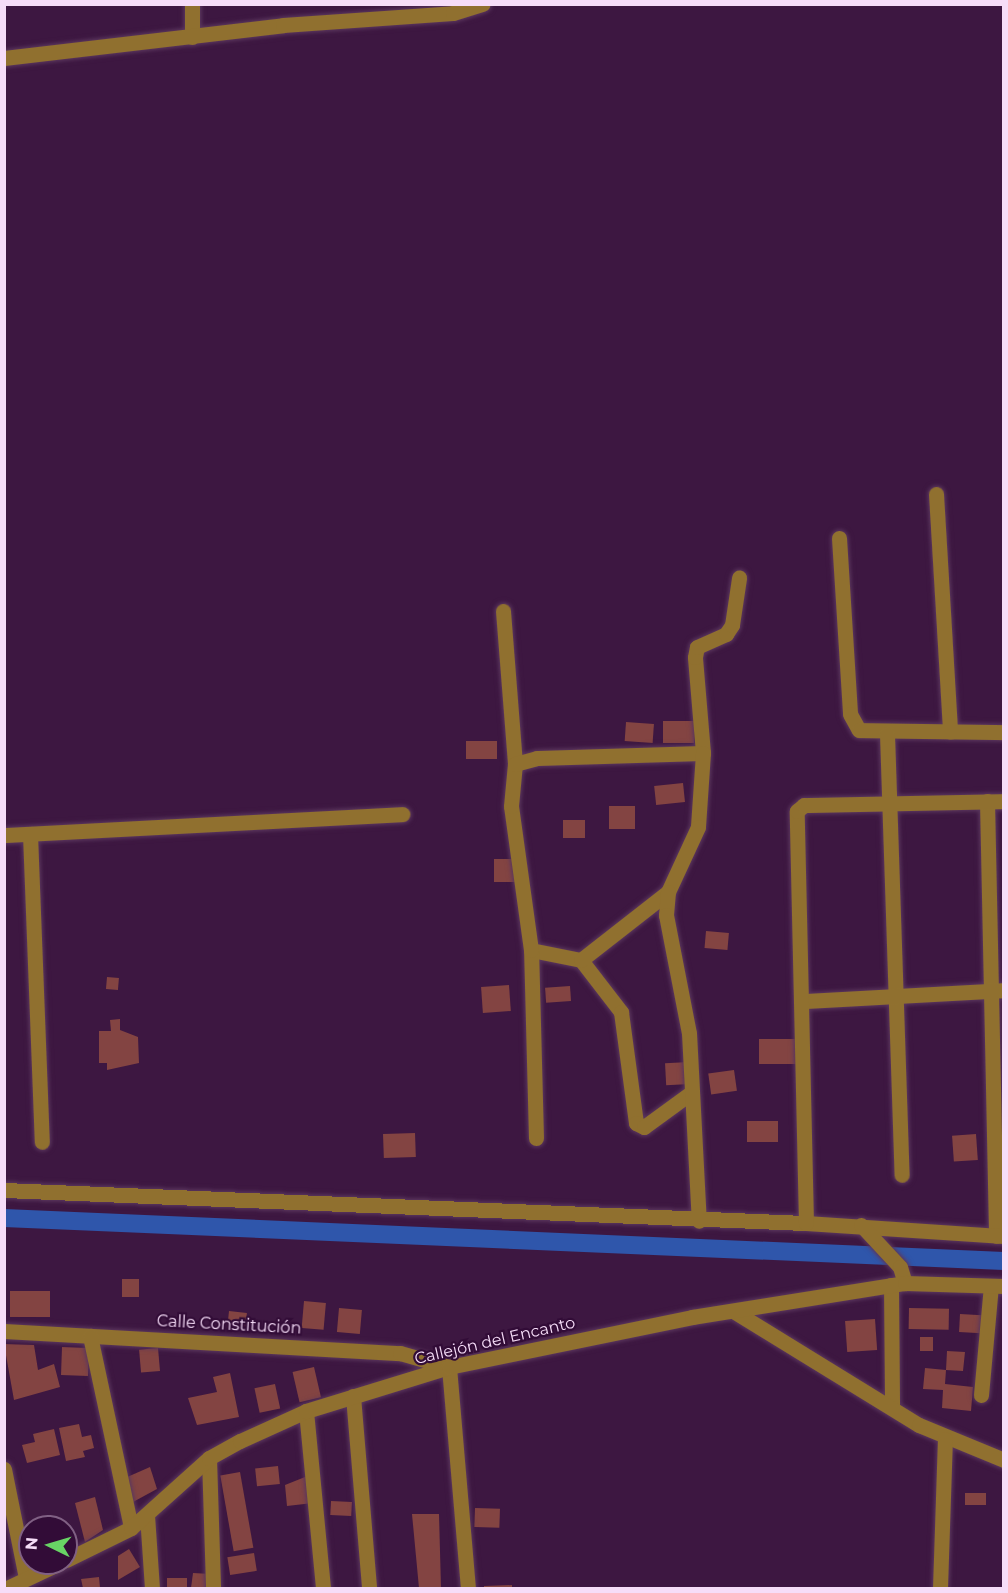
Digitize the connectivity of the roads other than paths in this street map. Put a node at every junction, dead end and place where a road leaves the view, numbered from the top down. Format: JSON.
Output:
{"nodes":[{"id":1,"x":192,"y":4,"type":"edge"},
{"id":2,"x":483,"y":4,"type":"edge"},
{"id":3,"x":387,"y":10,"type":"edge"},
{"id":4,"x":192,"y":37,"type":"junction"},
{"id":5,"x":4,"y":58,"type":"edge"},
{"id":6,"x":936,"y":494,"type":"dead end"},
{"id":7,"x":839,"y":538,"type":"dead end"},
{"id":8,"x":739,"y":578,"type":"dead end"},
{"id":9,"x":503,"y":611,"type":"dead end"},
{"id":10,"x":950,"y":732,"type":"junction"},
{"id":11,"x":1004,"y":732,"type":"edge"},
{"id":12,"x":887,"y":734,"type":"junction"},
{"id":13,"x":703,"y":753,"type":"junction"},
{"id":14,"x":515,"y":764,"type":"junction"},
{"id":15,"x":987,"y":801,"type":"junction"},
{"id":16,"x":1004,"y":801,"type":"edge"},
{"id":17,"x":888,"y":804,"type":"junction"},
{"id":18,"x":402,"y":814,"type":"dead end"},
{"id":19,"x":30,"y":834,"type":"junction"},
{"id":20,"x":4,"y":835,"type":"edge"},
{"id":21,"x":668,"y":892,"type":"junction"},
{"id":22,"x":531,"y":950,"type":"junction"},
{"id":23,"x":581,"y":960,"type":"junction"},
{"id":24,"x":996,"y":991,"type":"edge"},
{"id":25,"x":897,"y":998,"type":"junction"},
{"id":26,"x":804,"y":1001,"type":"junction"},
{"id":27,"x":692,"y":1092,"type":"junction"},
{"id":28,"x":536,"y":1138,"type":"dead end"},
{"id":29,"x":42,"y":1142,"type":"dead end"},
{"id":30,"x":902,"y":1175,"type":"dead end"},
{"id":31,"x":4,"y":1190,"type":"edge"},
{"id":32,"x":699,"y":1221,"type":"junction"},
{"id":33,"x":806,"y":1222,"type":"junction"},
{"id":34,"x":866,"y":1231,"type":"junction"},
{"id":35,"x":1000,"y":1236,"type":"edge"},
{"id":36,"x":898,"y":1284,"type":"junction"},
{"id":37,"x":997,"y":1286,"type":"edge"},
{"id":38,"x":735,"y":1312,"type":"junction"},
{"id":39,"x":4,"y":1331,"type":"edge"},
{"id":40,"x":90,"y":1336,"type":"junction"},
{"id":41,"x":449,"y":1367,"type":"junction"},
{"id":42,"x":981,"y":1395,"type":"dead end"},
{"id":43,"x":353,"y":1396,"type":"junction"},
{"id":44,"x":892,"y":1407,"type":"junction"},
{"id":45,"x":306,"y":1411,"type":"junction"},
{"id":46,"x":945,"y":1439,"type":"junction"},
{"id":47,"x":209,"y":1458,"type":"junction"},
{"id":48,"x":1004,"y":1460,"type":"edge"},
{"id":49,"x":4,"y":1469,"type":"edge"},
{"id":50,"x":147,"y":1515,"type":"junction"},
{"id":51,"x":131,"y":1528,"type":"junction"},
{"id":52,"x":78,"y":1554,"type":"edge"},
{"id":53,"x":33,"y":1575,"type":"edge"},
{"id":54,"x":26,"y":1578,"type":"junction"},
{"id":55,"x":7,"y":1588,"type":"edge"},
{"id":56,"x":152,"y":1588,"type":"edge"},
{"id":57,"x":213,"y":1588,"type":"edge"},
{"id":58,"x":323,"y":1588,"type":"edge"},
{"id":59,"x":369,"y":1588,"type":"edge"},
{"id":60,"x":468,"y":1588,"type":"edge"},
{"id":61,"x":940,"y":1588,"type":"edge"}],
"edges":[{"from":1,"to":4,"type":"street"},
{"from":2,"to":3,"type":"street"},
{"from":3,"to":4,"type":"street"},
{"from":4,"to":5,"type":"street"},
{"from":6,"to":10,"type":"street"},
{"from":7,"to":12,"type":"street"},
{"from":8,"to":13,"type":"street"},
{"from":9,"to":14,"type":"street"},
{"from":10,"to":11,"type":"street"},
{"from":10,"to":12,"type":"street"},
{"from":12,"to":17,"type":"street"},
{"from":13,"to":14,"type":"street"},
{"from":13,"to":21,"type":"street"},
{"from":14,"to":22,"type":"street"},
{"from":15,"to":16,"type":"street"},
{"from":15,"to":17,"type":"street"},
{"from":15,"to":24,"type":"street"},
{"from":17,"to":25,"type":"street"},
{"from":17,"to":26,"type":"street"},
{"from":18,"to":19,"type":"street"},
{"from":19,"to":20,"type":"street"},
{"from":19,"to":29,"type":"street"},
{"from":21,"to":23,"type":"street"},
{"from":21,"to":27,"type":"street"},
{"from":22,"to":23,"type":"street"},
{"from":22,"to":28,"type":"street"},
{"from":23,"to":27,"type":"street"},
{"from":24,"to":25,"type":"street"},
{"from":24,"to":35,"type":"street"},
{"from":25,"to":26,"type":"street"},
{"from":25,"to":30,"type":"street"},
{"from":26,"to":33,"type":"street"},
{"from":27,"to":32,"type":"street"},
{"from":31,"to":32,"type":"street"},
{"from":32,"to":33,"type":"street"},
{"from":33,"to":34,"type":"street"},
{"from":34,"to":35,"type":"street"},
{"from":34,"to":36,"type":"street"},
{"from":36,"to":37,"type":"street","name":"Callejón del Encanto"},
{"from":36,"to":38,"type":"street","name":"Callejón del Encanto"},
{"from":36,"to":44,"type":"street"},
{"from":37,"to":42,"type":"street"},
{"from":38,"to":41,"type":"street","name":"Callejón del Encanto"},
{"from":38,"to":44,"type":"street"},
{"from":39,"to":40,"type":"street","name":"Calle Constitución"},
{"from":40,"to":41,"type":"street","name":"Calle Constitución"},
{"from":40,"to":51,"type":"street"},
{"from":41,"to":43,"type":"street","name":"Callejón del Encanto"},
{"from":41,"to":60,"type":"street"},
{"from":43,"to":45,"type":"street","name":"Callejón del Encanto"},
{"from":43,"to":59,"type":"street"},
{"from":44,"to":46,"type":"street"},
{"from":45,"to":47,"type":"street","name":"Callejón del Encanto"},
{"from":45,"to":58,"type":"street"},
{"from":46,"to":48,"type":"street"},
{"from":46,"to":61,"type":"street"},
{"from":47,"to":50,"type":"street","name":"Callejón del Encanto"},
{"from":47,"to":57,"type":"street"},
{"from":49,"to":54,"type":"street"},
{"from":50,"to":51,"type":"street","name":"Callejón del Encanto"},
{"from":50,"to":56,"type":"street"},
{"from":51,"to":52,"type":"street","name":"Callejón del Encanto"},
{"from":53,"to":54,"type":"street"},
{"from":54,"to":55,"type":"street"}]}
